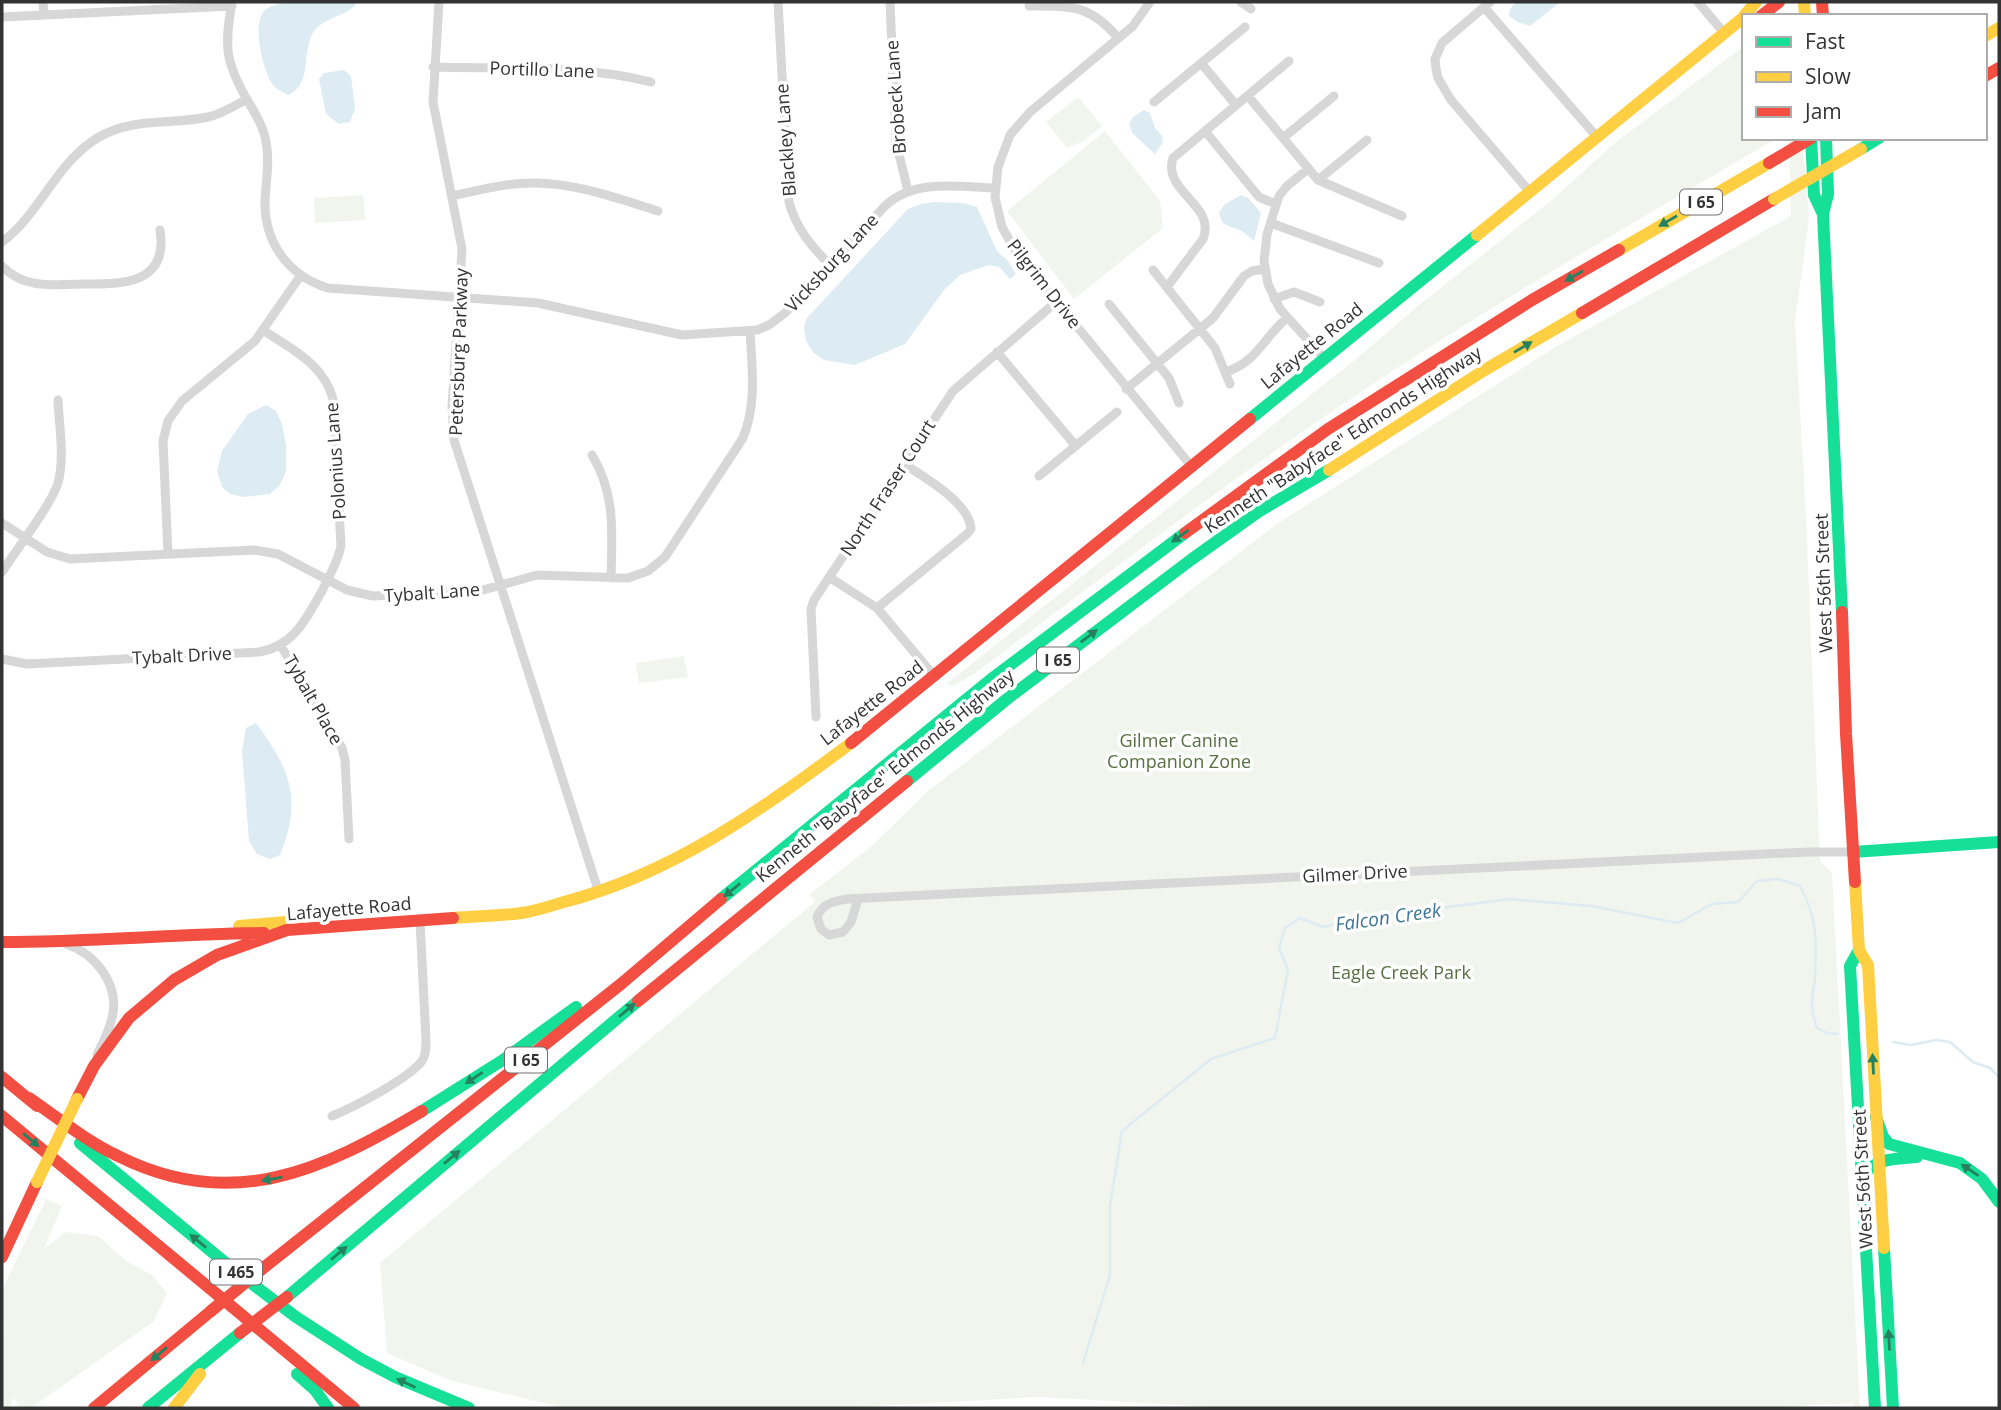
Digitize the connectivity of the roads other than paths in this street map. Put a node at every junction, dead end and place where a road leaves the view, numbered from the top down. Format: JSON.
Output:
{"nodes":[{"id":1,"x":43,"y":2,"type":"edge"},
{"id":2,"x":439,"y":2,"type":"edge"},
{"id":3,"x":778,"y":2,"type":"edge"},
{"id":4,"x":890,"y":2,"type":"edge"},
{"id":5,"x":1150,"y":2,"type":"edge"},
{"id":6,"x":1241,"y":2,"type":"edge"},
{"id":7,"x":1698,"y":2,"type":"edge"},
{"id":8,"x":1779,"y":2,"type":"edge"},
{"id":9,"x":232,"y":4,"type":"edge"},
{"id":10,"x":1487,"y":4,"type":"edge"},
{"id":11,"x":1029,"y":6,"type":"dead end"},
{"id":12,"x":1251,"y":9,"type":"dead end"},
{"id":13,"x":1764,"y":14,"type":"edge"},
{"id":14,"x":44,"y":15,"type":"junction"},
{"id":15,"x":2,"y":17,"type":"edge"},
{"id":16,"x":1742,"y":19,"type":"edge"},
{"id":17,"x":1245,"y":27,"type":"dead end"},
{"id":18,"x":1725,"y":34,"type":"junction"},
{"id":19,"x":1118,"y":38,"type":"junction"},
{"id":20,"x":1289,"y":61,"type":"dead end"},
{"id":21,"x":1201,"y":63,"type":"junction"},
{"id":22,"x":433,"y":67,"type":"junction"},
{"id":23,"x":651,"y":82,"type":"dead end"},
{"id":24,"x":1248,"y":96,"type":"junction"},
{"id":25,"x":1334,"y":96,"type":"dead end"},
{"id":26,"x":247,"y":99,"type":"junction"},
{"id":27,"x":1154,"y":102,"type":"dead end"},
{"id":28,"x":1236,"y":105,"type":"junction"},
{"id":29,"x":1205,"y":131,"type":"junction"},
{"id":30,"x":1597,"y":137,"type":"junction"},
{"id":31,"x":1283,"y":138,"type":"junction"},
{"id":32,"x":1367,"y":140,"type":"dead end"},
{"id":33,"x":1808,"y":140,"type":"edge"},
{"id":34,"x":1811,"y":140,"type":"edge"},
{"id":35,"x":1826,"y":140,"type":"edge"},
{"id":36,"x":1876,"y":140,"type":"edge"},
{"id":37,"x":1308,"y":169,"type":"junction"},
{"id":38,"x":1318,"y":180,"type":"junction"},
{"id":39,"x":995,"y":188,"type":"junction"},
{"id":40,"x":908,"y":191,"type":"junction"},
{"id":41,"x":1530,"y":192,"type":"junction"},
{"id":42,"x":452,"y":195,"type":"junction"},
{"id":43,"x":1276,"y":204,"type":"junction"},
{"id":44,"x":658,"y":211,"type":"dead end"},
{"id":45,"x":1823,"y":214,"type":"junction"},
{"id":46,"x":1402,"y":216,"type":"dead end"},
{"id":47,"x":1271,"y":223,"type":"junction"},
{"id":48,"x":160,"y":230,"type":"dead end"},
{"id":49,"x":2,"y":242,"type":"edge"},
{"id":50,"x":1379,"y":263,"type":"dead end"},
{"id":51,"x":830,"y":265,"type":"junction"},
{"id":52,"x":2,"y":266,"type":"edge"},
{"id":53,"x":1265,"y":269,"type":"junction"},
{"id":54,"x":1153,"y":270,"type":"dead end"},
{"id":55,"x":301,"y":275,"type":"junction"},
{"id":56,"x":1167,"y":287,"type":"junction"},
{"id":57,"x":460,"y":298,"type":"junction"},
{"id":58,"x":1274,"y":299,"type":"junction"},
{"id":59,"x":1056,"y":302,"type":"junction"},
{"id":60,"x":1320,"y":302,"type":"dead end"},
{"id":61,"x":1109,"y":304,"type":"dead end"},
{"id":62,"x":1287,"y":318,"type":"junction"},
{"id":63,"x":1200,"y":329,"type":"junction"},
{"id":64,"x":263,"y":330,"type":"junction"},
{"id":65,"x":750,"y":331,"type":"junction"},
{"id":66,"x":997,"y":352,"type":"junction"},
{"id":67,"x":1325,"y":359,"type":"junction"},
{"id":68,"x":1157,"y":363,"type":"junction"},
{"id":69,"x":1226,"y":372,"type":"junction"},
{"id":70,"x":1230,"y":384,"type":"dead end"},
{"id":71,"x":1126,"y":389,"type":"junction"},
{"id":72,"x":58,"y":400,"type":"dead end"},
{"id":73,"x":1179,"y":403,"type":"dead end"},
{"id":74,"x":1117,"y":412,"type":"dead end"},
{"id":75,"x":1075,"y":445,"type":"junction"},
{"id":76,"x":592,"y":455,"type":"dead end"},
{"id":77,"x":904,"y":464,"type":"junction"},
{"id":78,"x":1192,"y":467,"type":"junction"},
{"id":79,"x":1039,"y":476,"type":"dead end"},
{"id":80,"x":2,"y":523,"type":"edge"},
{"id":81,"x":24,"y":538,"type":"junction"},
{"id":82,"x":169,"y":554,"type":"junction"},
{"id":83,"x":2,"y":572,"type":"edge"},
{"id":84,"x":830,"y":577,"type":"junction"},
{"id":85,"x":611,"y":578,"type":"junction"},
{"id":86,"x":327,"y":580,"type":"junction"},
{"id":87,"x":500,"y":585,"type":"junction"},
{"id":88,"x":877,"y":608,"type":"junction"},
{"id":89,"x":281,"y":646,"type":"junction"},
{"id":90,"x":2,"y":659,"type":"edge"},
{"id":91,"x":935,"y":677,"type":"junction"},
{"id":92,"x":816,"y":717,"type":"dead end"},
{"id":93,"x":349,"y":839,"type":"dead end"},
{"id":94,"x":1999,"y":842,"type":"edge"},
{"id":95,"x":1853,"y":852,"type":"junction"},
{"id":96,"x":599,"y":893,"type":"junction"},
{"id":97,"x":858,"y":899,"type":"junction"},
{"id":98,"x":420,"y":921,"type":"junction"},
{"id":99,"x":326,"y":927,"type":"junction"},
{"id":100,"x":286,"y":930,"type":"junction"},
{"id":101,"x":182,"y":934,"type":"junction"},
{"id":102,"x":670,"y":940,"type":"junction"},
{"id":103,"x":54,"y":941,"type":"junction"},
{"id":104,"x":2,"y":942,"type":"edge"},
{"id":105,"x":1858,"y":950,"type":"junction"},
{"id":106,"x":2,"y":1077,"type":"edge"},
{"id":107,"x":86,"y":1082,"type":"junction"},
{"id":108,"x":29,"y":1098,"type":"junction"},
{"id":109,"x":2,"y":1116,"type":"edge"},
{"id":110,"x":332,"y":1116,"type":"dead end"},
{"id":111,"x":1876,"y":1117,"type":"junction"},
{"id":112,"x":1930,"y":1155,"type":"junction"},
{"id":113,"x":1879,"y":1161,"type":"junction"},
{"id":114,"x":60,"y":1164,"type":"junction"},
{"id":115,"x":1862,"y":1178,"type":"junction"},
{"id":116,"x":1999,"y":1202,"type":"edge"},
{"id":117,"x":2,"y":1257,"type":"edge"},
{"id":118,"x":224,"y":1346,"type":"junction"},
{"id":119,"x":93,"y":1408,"type":"edge"},
{"id":120,"x":148,"y":1408,"type":"edge"},
{"id":121,"x":174,"y":1408,"type":"edge"},
{"id":122,"x":328,"y":1408,"type":"edge"},
{"id":123,"x":354,"y":1408,"type":"edge"},
{"id":124,"x":469,"y":1408,"type":"edge"},
{"id":125,"x":1875,"y":1408,"type":"edge"},
{"id":126,"x":1893,"y":1408,"type":"edge"}],
"edges":[{"from":1,"to":14,"type":"street"},
{"from":2,"to":22,"type":"street","name":"Petersburg Parkway"},
{"from":3,"to":51,"type":"street","name":"Blackley Lane"},
{"from":4,"to":40,"type":"street","name":"Brobeck Lane"},
{"from":5,"to":19,"type":"street","name":"Pilgrim Drive"},
{"from":6,"to":12,"type":"street"},
{"from":7,"to":18,"type":"street"},
{"from":8,"to":13,"type":"main road"},
{"from":9,"to":14,"type":"street"},
{"from":9,"to":26,"type":"street"},
{"from":10,"to":30,"type":"street"},
{"from":10,"to":41,"type":"street"},
{"from":11,"to":19,"type":"street"},
{"from":14,"to":15,"type":"street"},
{"from":16,"to":18,"type":"main road","name":"Lafayette Road"},
{"from":17,"to":21,"type":"street"},
{"from":18,"to":30,"type":"main road","name":"Lafayette Road"},
{"from":19,"to":39,"type":"street","name":"Pilgrim Drive"},
{"from":20,"to":24,"type":"street"},
{"from":21,"to":27,"type":"street"},
{"from":21,"to":28,"type":"street"},
{"from":22,"to":23,"type":"street","name":"Portillo Lane"},
{"from":22,"to":42,"type":"street","name":"Petersburg Parkway"},
{"from":24,"to":28,"type":"street"},
{"from":24,"to":31,"type":"street"},
{"from":25,"to":31,"type":"street"},
{"from":26,"to":49,"type":"street"},
{"from":26,"to":55,"type":"street"},
{"from":28,"to":29,"type":"street"},
{"from":29,"to":43,"type":"street"},
{"from":29,"to":56,"type":"street"},
{"from":30,"to":41,"type":"main road","name":"Lafayette Road"},
{"from":31,"to":37,"type":"street"},
{"from":32,"to":38,"type":"street"},
{"from":33,"to":102,"type":"main road","name":"Kenneth \"Babyface\" Edmonds Highway","number":"I 65","one_way":true,"bridge":true},
{"from":34,"to":45,"type":"main road","name":"West 56th Street"},
{"from":35,"to":45,"type":"main road","name":"West 56th Street"},
{"from":118,"to":36,"type":"main road","name":"Kenneth \"Babyface\" Edmonds Highway","number":"I 65","one_way":true,"bridge":true},
{"from":37,"to":38,"type":"street"},
{"from":37,"to":43,"type":"street"},
{"from":38,"to":46,"type":"street"},
{"from":39,"to":40,"type":"street"},
{"from":39,"to":59,"type":"street","name":"Pilgrim Drive"},
{"from":40,"to":51,"type":"street","name":"Vicksburg Lane"},
{"from":41,"to":67,"type":"main road","name":"Lafayette Road"},
{"from":42,"to":44,"type":"street"},
{"from":42,"to":57,"type":"street","name":"Petersburg Parkway"},
{"from":43,"to":47,"type":"street"},
{"from":45,"to":95,"type":"main road","name":"West 56th Street"},
{"from":47,"to":50,"type":"street"},
{"from":47,"to":53,"type":"street"},
{"from":48,"to":52,"type":"street"},
{"from":51,"to":65,"type":"street","name":"Vicksburg Lane"},
{"from":53,"to":58,"type":"street"},
{"from":53,"to":63,"type":"street"},
{"from":54,"to":56,"type":"street"},
{"from":55,"to":57,"type":"street","name":"Vicksburg Lane"},
{"from":55,"to":64,"type":"street"},
{"from":56,"to":63,"type":"street"},
{"from":57,"to":65,"type":"street","name":"Vicksburg Lane"},
{"from":57,"to":87,"type":"street","name":"Petersburg Parkway"},
{"from":58,"to":60,"type":"street"},
{"from":58,"to":62,"type":"street"},
{"from":59,"to":66,"type":"street","name":"North Fraser Court"},
{"from":59,"to":71,"type":"street","name":"Pilgrim Drive"},
{"from":61,"to":68,"type":"street"},
{"from":62,"to":67,"type":"street"},
{"from":62,"to":69,"type":"street"},
{"from":63,"to":68,"type":"street"},
{"from":63,"to":69,"type":"street"},
{"from":64,"to":82,"type":"street"},
{"from":64,"to":86,"type":"street","name":"Polonius Lane"},
{"from":65,"to":85,"type":"street","name":"Tybalt Lane"},
{"from":66,"to":75,"type":"street"},
{"from":66,"to":77,"type":"street","name":"North Fraser Court"},
{"from":67,"to":78,"type":"main road","name":"Lafayette Road"},
{"from":68,"to":71,"type":"street"},
{"from":68,"to":73,"type":"street"},
{"from":69,"to":70,"type":"street"},
{"from":71,"to":78,"type":"street","name":"Pilgrim Drive"},
{"from":72,"to":81,"type":"street"},
{"from":74,"to":75,"type":"street"},
{"from":75,"to":79,"type":"street"},
{"from":76,"to":85,"type":"street"},
{"from":77,"to":84,"type":"street","name":"North Fraser Court"},
{"from":77,"to":88,"type":"street"},
{"from":78,"to":91,"type":"main road","name":"Lafayette Road"},
{"from":80,"to":81,"type":"street","name":"Tybalt Lane"},
{"from":81,"to":82,"type":"street","name":"Tybalt Lane"},
{"from":81,"to":83,"type":"street"},
{"from":82,"to":86,"type":"street","name":"Tybalt Lane"},
{"from":84,"to":88,"type":"street"},
{"from":84,"to":92,"type":"street","name":"North Fraser Court"},
{"from":85,"to":87,"type":"street","name":"Tybalt Lane"},
{"from":86,"to":87,"type":"street","name":"Tybalt Lane"},
{"from":86,"to":89,"type":"street"},
{"from":87,"to":96,"type":"street","name":"Petersburg Parkway"},
{"from":88,"to":91,"type":"street"},
{"from":89,"to":90,"type":"street","name":"Tybalt Drive"},
{"from":89,"to":93,"type":"street","name":"Tybalt Place"},
{"from":91,"to":96,"type":"main road","name":"Lafayette Road"},
{"from":94,"to":95,"type":"main road"},
{"from":95,"to":97,"type":"street","name":"Gilmer Drive"},
{"from":95,"to":105,"type":"main road","name":"West 56th Street"},
{"from":96,"to":98,"type":"main road","name":"Lafayette Road"},
{"from":97,"to":97,"type":"street","name":"Gilmer Drive"},
{"from":98,"to":99,"type":"main road","name":"Lafayette Road"},
{"from":98,"to":110,"type":"street"},
{"from":99,"to":100,"type":"main road","name":"Lafayette Road"},
{"from":99,"to":101,"type":"main road"},
{"from":100,"to":101,"type":"main road"},
{"from":100,"to":107,"type":"main road","name":"Lafayette Road"},
{"from":101,"to":103,"type":"main road"},
{"from":102,"to":108,"type":"main road","one_way":true},
{"from":102,"to":119,"type":"main road","name":"Kenneth \"Babyface\" Edmonds Highway","number":"I 65","one_way":true,"bridge":true},
{"from":103,"to":104,"type":"main road"},
{"from":103,"to":107,"type":"street"},
{"from":111,"to":105,"type":"main road","name":"West 56th Street","one_way":true},
{"from":105,"to":115,"type":"main road","name":"West 56th Street"},
{"from":106,"to":108,"type":"main road","number":"I 465"},
{"from":107,"to":117,"type":"main road","name":"Lafayette Road","bridge":true},
{"from":124,"to":108,"type":"main road","number":"I 465","one_way":true},
{"from":109,"to":114,"type":"main road","number":"I 465","one_way":true},
{"from":111,"to":112,"type":"main road"},
{"from":111,"to":113,"type":"main road","name":"West 56th Street"},
{"from":112,"to":113,"type":"main road"},
{"from":116,"to":112,"type":"main road","one_way":true},
{"from":113,"to":115,"type":"main road"},
{"from":126,"to":113,"type":"main road","name":"West 56th Street","one_way":true},
{"from":114,"to":122,"type":"main road"},
{"from":114,"to":123,"type":"main road","number":"I 465"},
{"from":115,"to":125,"type":"main road","name":"West 56th Street"},
{"from":118,"to":120,"type":"main road","name":"Kenneth \"Babyface\" Edmonds Highway","number":"I 65"},
{"from":118,"to":121,"type":"main road"}]}
